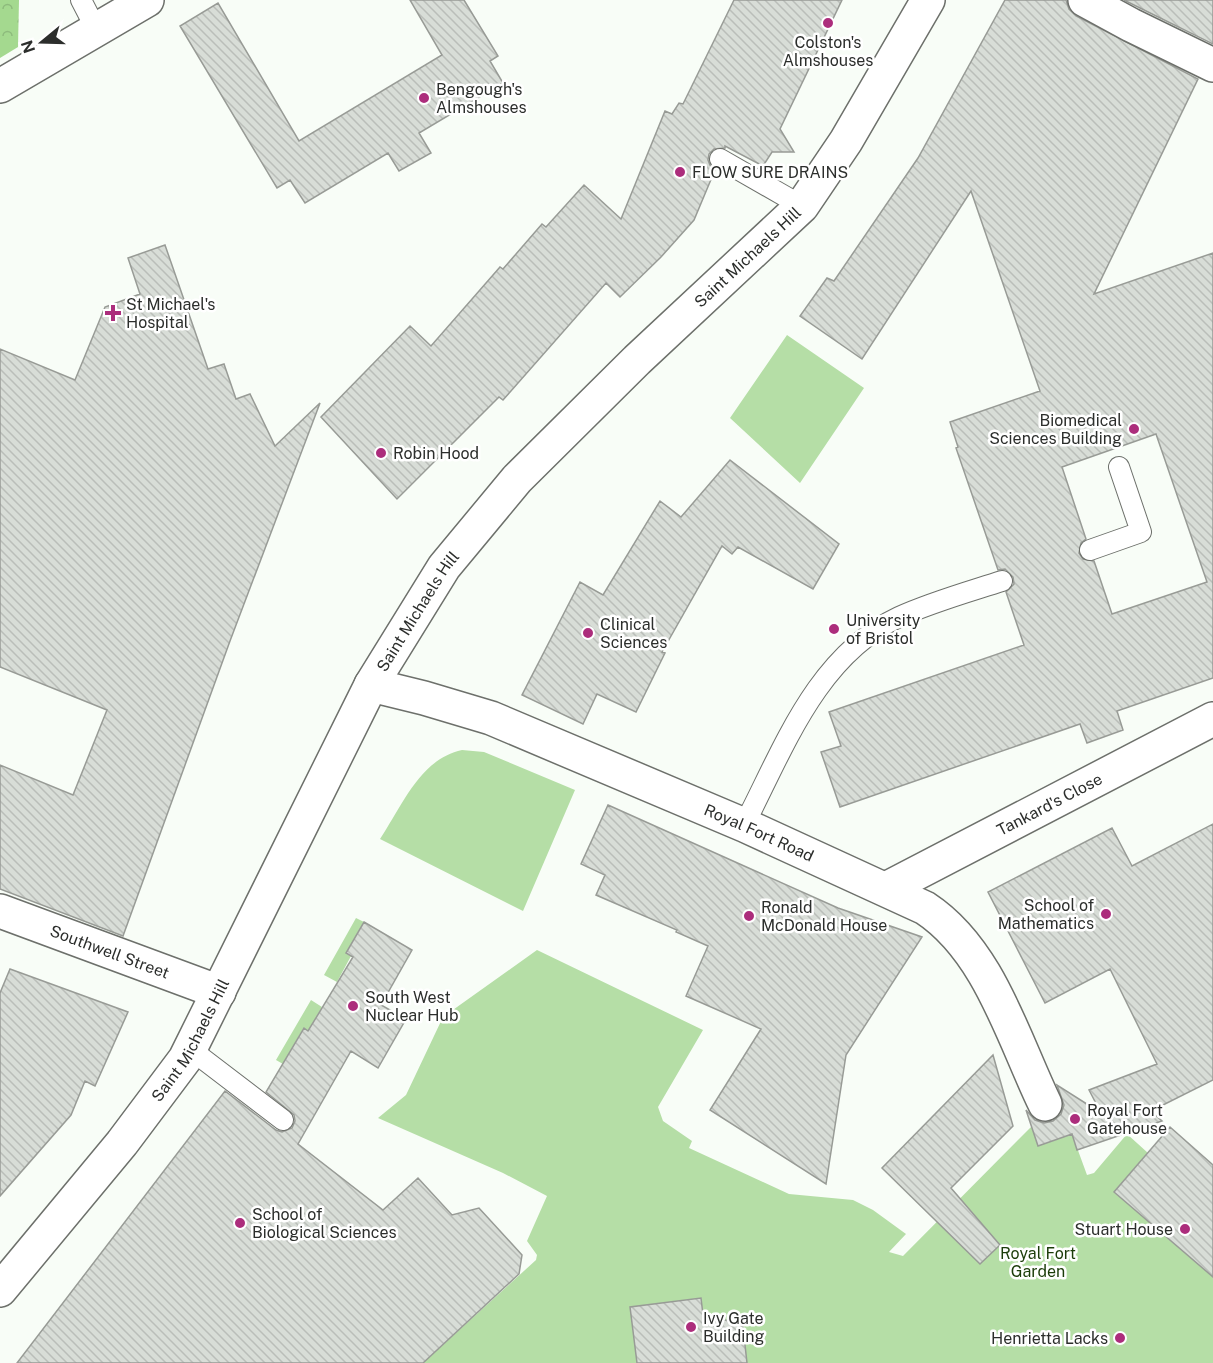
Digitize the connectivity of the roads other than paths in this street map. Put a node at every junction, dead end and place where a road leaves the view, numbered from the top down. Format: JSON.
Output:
{"nodes":[{"id":1,"x":81,"y":0,"type":"edge"},
{"id":2,"x":147,"y":0,"type":"edge"},
{"id":3,"x":928,"y":0,"type":"edge"},
{"id":4,"x":1085,"y":0,"type":"edge"},
{"id":5,"x":96,"y":29,"type":"junction"},
{"id":6,"x":1213,"y":65,"type":"edge"},
{"id":7,"x":0,"y":86,"type":"edge"},
{"id":8,"x":720,"y":159,"type":"dead end"},
{"id":9,"x":802,"y":206,"type":"junction"},
{"id":10,"x":1119,"y":466,"type":"dead end"},
{"id":11,"x":1090,"y":550,"type":"dead end"},
{"id":12,"x":1002,"y":580,"type":"dead end"},
{"id":13,"x":371,"y":685,"type":"junction"},
{"id":14,"x":1213,"y":719,"type":"edge"},
{"id":15,"x":744,"y":825,"type":"junction"},
{"id":16,"x":886,"y":889,"type":"junction"},
{"id":17,"x":0,"y":911,"type":"edge"},
{"id":18,"x":219,"y":992,"type":"junction"},
{"id":19,"x":190,"y":1049,"type":"junction"},
{"id":20,"x":1045,"y":1104,"type":"dead end"},
{"id":21,"x":283,"y":1120,"type":"dead end"},
{"id":22,"x":0,"y":1290,"type":"edge"}],
"edges":[{"from":1,"to":5,"type":"lane"},
{"from":2,"to":5,"type":"street"},
{"from":3,"to":9,"type":"street","name":"Saint Michaels Hill"},
{"from":4,"to":6,"type":"street"},
{"from":5,"to":7,"type":"street"},
{"from":8,"to":9,"type":"lane"},
{"from":9,"to":13,"type":"street","name":"Saint Michaels Hill"},
{"from":10,"to":11,"type":"lane"},
{"from":12,"to":15,"type":"lane"},
{"from":13,"to":15,"type":"street","name":"Royal Fort Road"},
{"from":13,"to":18,"type":"street","name":"Saint Michaels Hill"},
{"from":14,"to":16,"type":"street","name":"Tankard's Close"},
{"from":15,"to":16,"type":"street","name":"Royal Fort Road"},
{"from":16,"to":20,"type":"street","name":"Royal Fort Road"},
{"from":17,"to":18,"type":"street","name":"Southwell Street"},
{"from":18,"to":19,"type":"street","name":"Saint Michaels Hill"},
{"from":19,"to":21,"type":"lane"},
{"from":19,"to":22,"type":"street","name":"Saint Michaels Hill"}]}
